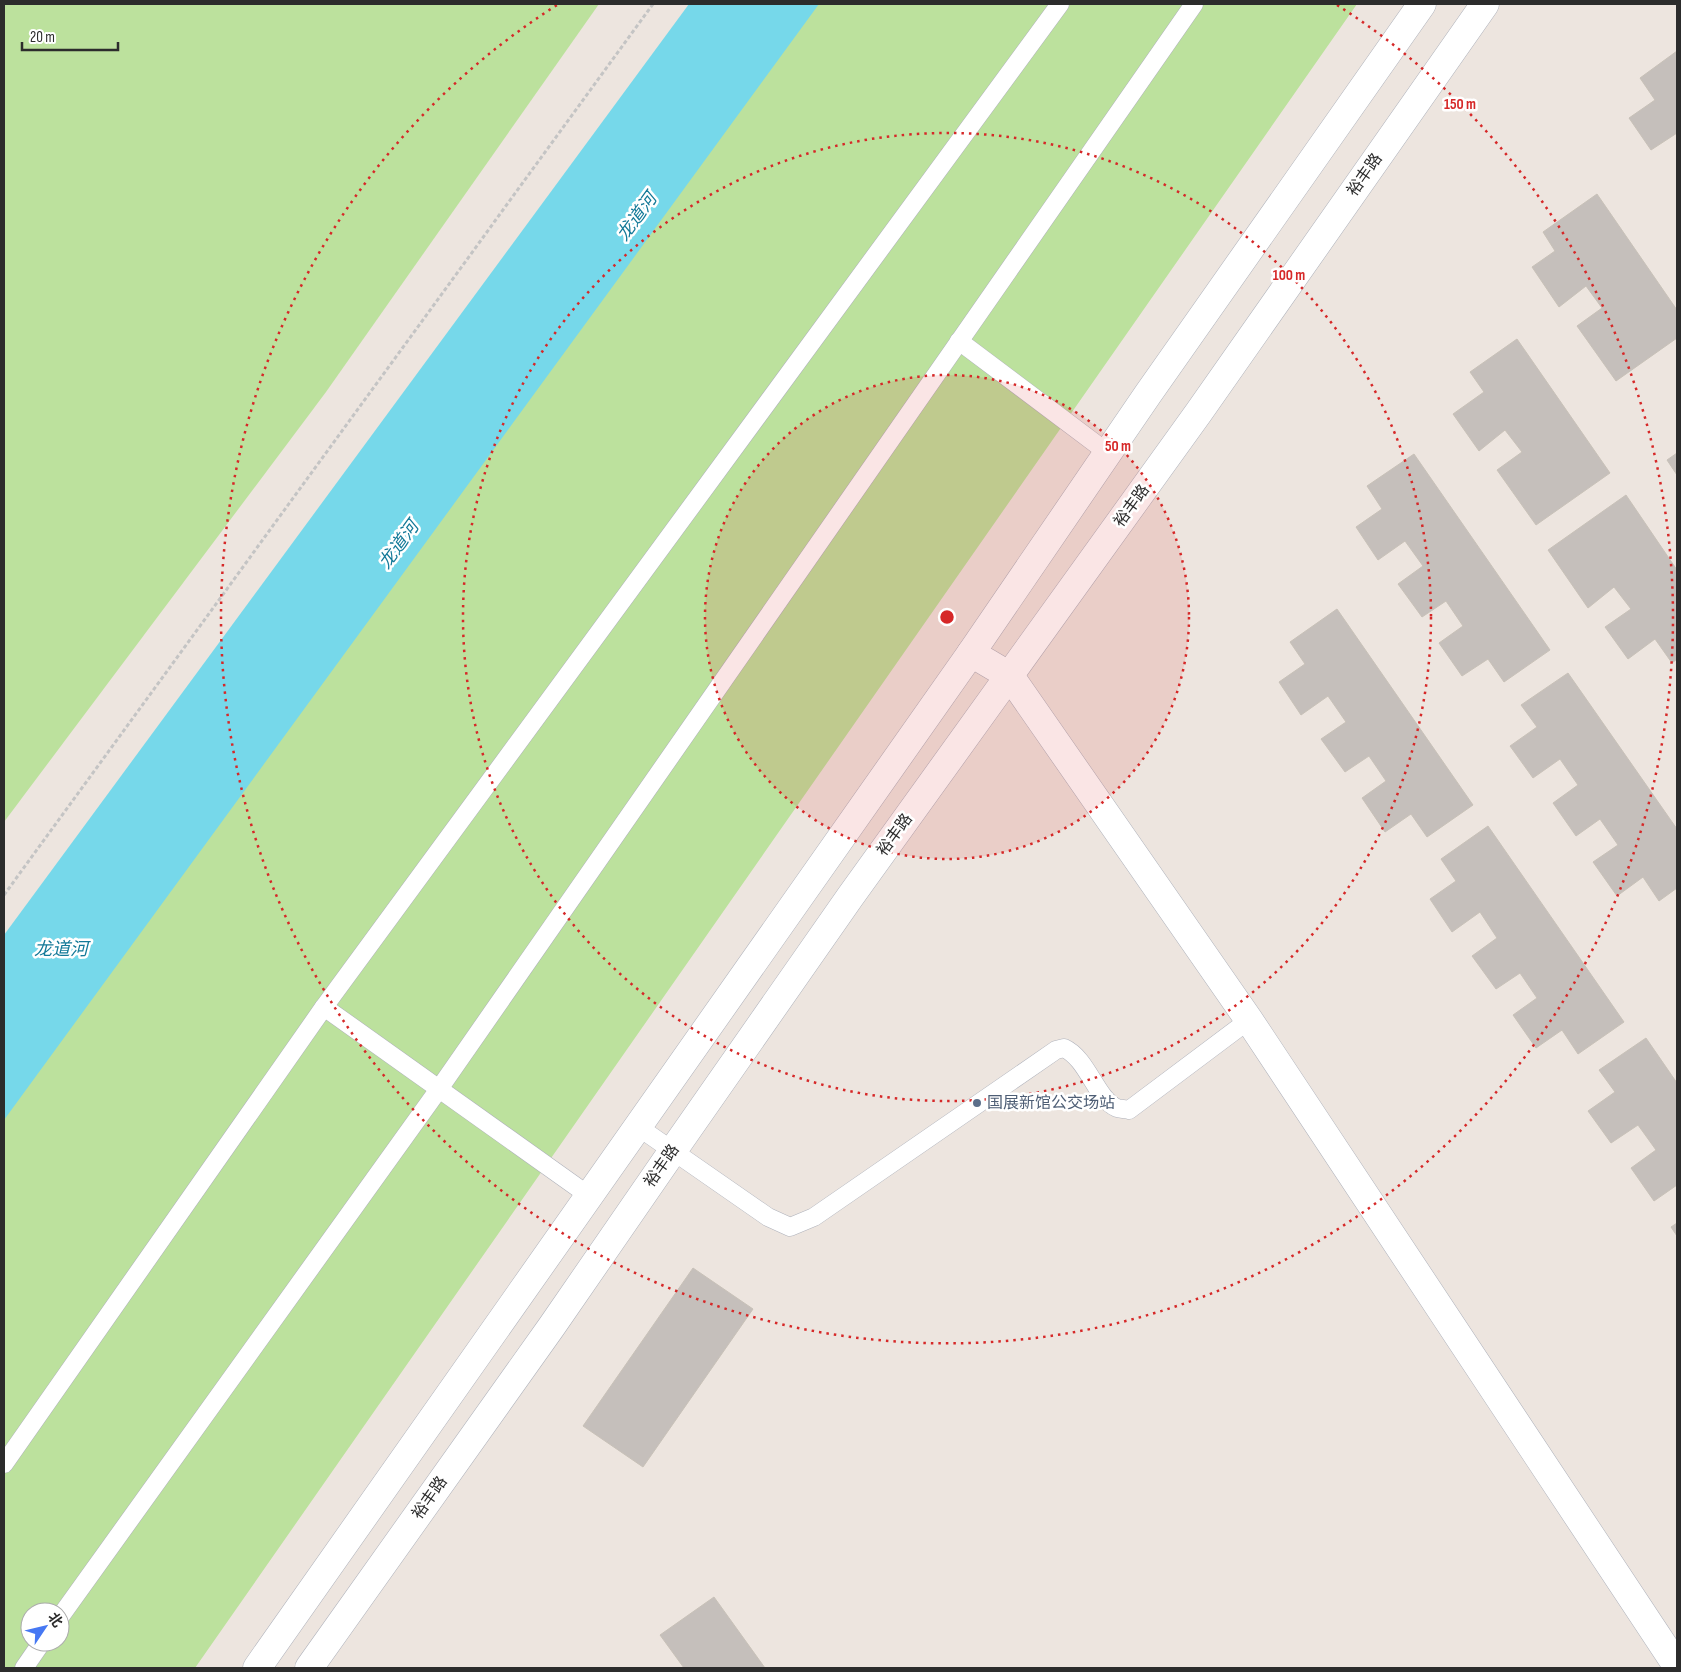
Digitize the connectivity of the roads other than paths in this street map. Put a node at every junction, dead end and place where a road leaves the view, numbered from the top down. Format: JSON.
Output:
{"nodes":[{"id":1,"x":1060,"y":4,"type":"edge"},
{"id":2,"x":1194,"y":4,"type":"edge"},
{"id":3,"x":1422,"y":4,"type":"edge"},
{"id":4,"x":1485,"y":4,"type":"edge"},
{"id":5,"x":959,"y":341,"type":"junction"},
{"id":6,"x":1108,"y":453,"type":"junction"},
{"id":7,"x":971,"y":653,"type":"junction"},
{"id":8,"x":1010,"y":676,"type":"junction"},
{"id":9,"x":324,"y":1008,"type":"junction"},
{"id":10,"x":1249,"y":1020,"type":"junction"},
{"id":11,"x":439,"y":1089,"type":"junction"},
{"id":12,"x":637,"y":1126,"type":"junction"},
{"id":13,"x":672,"y":1152,"type":"junction"},
{"id":14,"x":588,"y":1195,"type":"junction"},
{"id":15,"x":4,"y":1464,"type":"edge"},
{"id":16,"x":70,"y":1604,"type":"edge"},
{"id":17,"x":35,"y":1652,"type":"edge"},
{"id":18,"x":1677,"y":1666,"type":"edge"},
{"id":19,"x":24,"y":1668,"type":"edge"},
{"id":20,"x":257,"y":1668,"type":"edge"},
{"id":21,"x":308,"y":1668,"type":"edge"}],
"edges":[{"from":1,"to":9,"type":"lane"},
{"from":2,"to":5,"type":"lane"},
{"from":3,"to":6,"type":"street"},
{"from":4,"to":8,"type":"street","name":"裕丰路"},
{"from":5,"to":6,"type":"lane"},
{"from":5,"to":11,"type":"lane"},
{"from":6,"to":7,"type":"street"},
{"from":7,"to":8,"type":"street"},
{"from":7,"to":12,"type":"street"},
{"from":8,"to":10,"type":"street"},
{"from":8,"to":13,"type":"street","name":"裕丰路"},
{"from":9,"to":11,"type":"lane"},
{"from":9,"to":15,"type":"lane"},
{"from":10,"to":13,"type":"lane"},
{"from":10,"to":18,"type":"street"},
{"from":11,"to":14,"type":"lane"},
{"from":11,"to":16,"type":"lane"},
{"from":12,"to":13,"type":"lane"},
{"from":12,"to":14,"type":"street"},
{"from":13,"to":21,"type":"street","name":"裕丰路"},
{"from":14,"to":20,"type":"street"},
{"from":17,"to":19,"type":"lane"}]}
